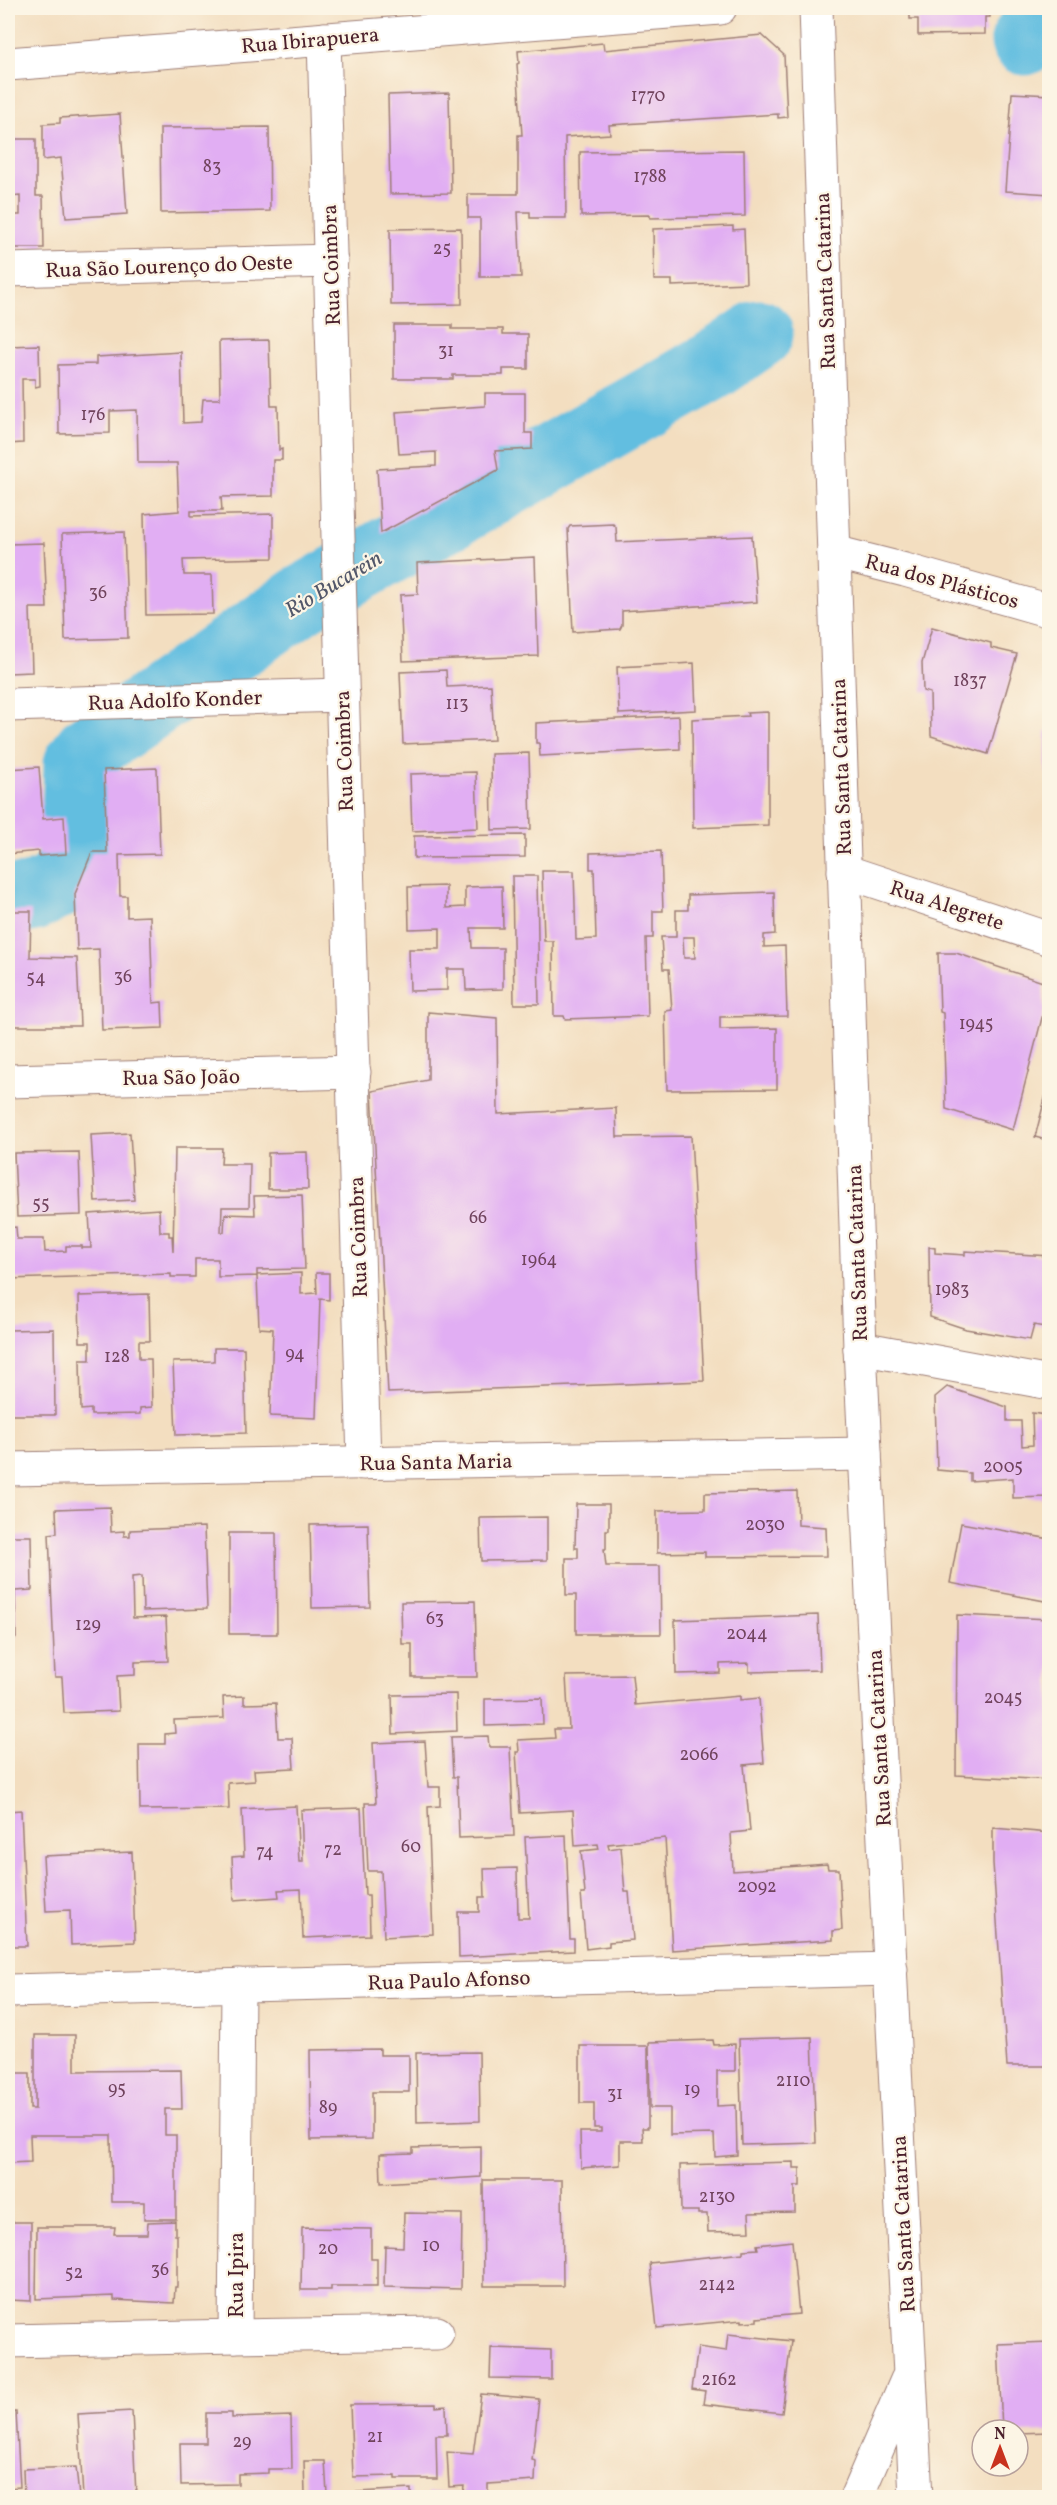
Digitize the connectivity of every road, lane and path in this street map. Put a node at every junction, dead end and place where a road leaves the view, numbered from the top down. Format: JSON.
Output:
{"nodes":[{"id":1,"x":720,"y":8,"type":"edge"},
{"id":2,"x":816,"y":8,"type":"edge"},
{"id":3,"x":324,"y":39,"type":"junction"},
{"id":4,"x":8,"y":64,"type":"edge"},
{"id":5,"x":331,"y":261,"type":"junction"},
{"id":6,"x":8,"y":270,"type":"edge"},
{"id":7,"x":834,"y":552,"type":"junction"},
{"id":8,"x":1050,"y":611,"type":"edge"},
{"id":9,"x":343,"y":695,"type":"junction"},
{"id":10,"x":8,"y":705,"type":"edge"},
{"id":11,"x":844,"y":871,"type":"junction"},
{"id":12,"x":1050,"y":939,"type":"edge"},
{"id":13,"x":354,"y":1072,"type":"junction"},
{"id":14,"x":8,"y":1081,"type":"edge"},
{"id":15,"x":860,"y":1348,"type":"junction"},
{"id":16,"x":1050,"y":1383,"type":"edge"},
{"id":17,"x":865,"y":1454,"type":"junction"},
{"id":18,"x":364,"y":1463,"type":"junction"},
{"id":19,"x":8,"y":1469,"type":"edge"},
{"id":20,"x":891,"y":1969,"type":"junction"},
{"id":21,"x":238,"y":1985,"type":"junction"},
{"id":22,"x":8,"y":1991,"type":"edge"},
{"id":23,"x":437,"y":2333,"type":"dead end"},
{"id":24,"x":235,"y":2336,"type":"junction"},
{"id":25,"x":8,"y":2341,"type":"edge"},
{"id":26,"x":910,"y":2373,"type":"junction"},
{"id":27,"x":856,"y":2498,"type":"edge"},
{"id":28,"x":916,"y":2498,"type":"edge"}],
"edges":[{"from":1,"to":3,"type":"street","name":"Rua Ibirapuera"},
{"from":2,"to":7,"type":"street","name":"Rua Santa Catarina"},
{"from":3,"to":4,"type":"street","name":"Rua Ibirapuera"},
{"from":3,"to":5,"type":"street","name":"Rua Coimbra"},
{"from":5,"to":6,"type":"street","name":"Rua São Lourenço do Oeste"},
{"from":5,"to":9,"type":"street","name":"Rua Coimbra"},
{"from":7,"to":8,"type":"street","name":"Rua dos Plásticos"},
{"from":7,"to":11,"type":"street","name":"Rua Santa Catarina"},
{"from":9,"to":10,"type":"street","name":"Rua Adolfo Konder"},
{"from":9,"to":13,"type":"street","name":"Rua Coimbra"},
{"from":11,"to":12,"type":"street","name":"Rua Alegrete"},
{"from":11,"to":15,"type":"street","name":"Rua Santa Catarina"},
{"from":13,"to":14,"type":"street","name":"Rua São João"},
{"from":13,"to":18,"type":"street","name":"Rua Coimbra"},
{"from":15,"to":16,"type":"street"},
{"from":15,"to":17,"type":"street","name":"Rua Santa Catarina"},
{"from":17,"to":18,"type":"street","name":"Rua Santa Maria"},
{"from":17,"to":20,"type":"street","name":"Rua Santa Catarina"},
{"from":18,"to":19,"type":"street","name":"Rua Santa Maria"},
{"from":20,"to":21,"type":"street","name":"Rua Paulo Afonso"},
{"from":20,"to":26,"type":"street","name":"Rua Santa Catarina"},
{"from":21,"to":22,"type":"street","name":"Rua Paulo Afonso"},
{"from":21,"to":24,"type":"street","name":"Rua Ipira"},
{"from":23,"to":24,"type":"street"},
{"from":24,"to":25,"type":"street","name":"Rua Ipira"},
{"from":26,"to":27,"type":"street"},
{"from":26,"to":28,"type":"street","name":"Rua Santa Catarina"}]}
